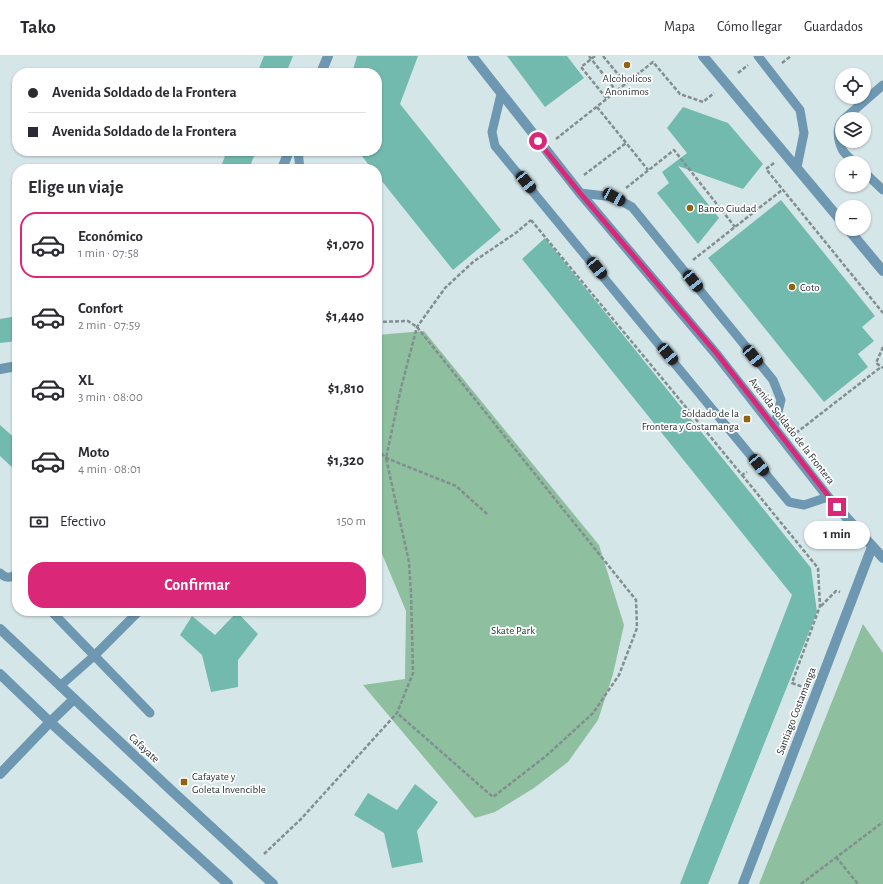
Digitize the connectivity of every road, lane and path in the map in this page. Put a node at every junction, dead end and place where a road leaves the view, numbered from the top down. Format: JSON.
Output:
{"nodes":[{"id":1,"x":328,"y":56,"type":"edge"},
{"id":2,"x":472,"y":56,"type":"edge"},
{"id":3,"x":589,"y":56,"type":"edge"},
{"id":4,"x":594,"y":56,"type":"edge"},
{"id":5,"x":603,"y":56,"type":"edge"},
{"id":6,"x":703,"y":56,"type":"edge"},
{"id":7,"x":758,"y":56,"type":"edge"},
{"id":8,"x":323,"y":68,"type":"edge"},
{"id":9,"x":626,"y":84,"type":"junction"},
{"id":10,"x":883,"y":85,"type":"edge"},
{"id":11,"x":617,"y":92,"type":"junction"},
{"id":12,"x":501,"y":94,"type":"junction"},
{"id":13,"x":606,"y":99,"type":"junction"},
{"id":14,"x":703,"y":102,"type":"dead end"},
{"id":15,"x":597,"y":107,"type":"junction"},
{"id":16,"x":852,"y":112,"type":"edge"},
{"id":17,"x":626,"y":143,"type":"junction"},
{"id":18,"x":544,"y":148,"type":"junction"},
{"id":19,"x":841,"y":148,"type":"edge"},
{"id":20,"x":848,"y":156,"type":"edge"},
{"id":21,"x":596,"y":166,"type":"dead end"},
{"id":22,"x":796,"y":167,"type":"junction"},
{"id":23,"x":766,"y":169,"type":"dead end"},
{"id":24,"x":648,"y":170,"type":"junction"},
{"id":25,"x":871,"y":179,"type":"edge"},
{"id":26,"x":782,"y":190,"type":"junction"},
{"id":27,"x":883,"y":190,"type":"edge"},
{"id":28,"x":580,"y":193,"type":"junction"},
{"id":29,"x":614,"y":197,"type":"junction"},
{"id":30,"x":835,"y":214,"type":"edge"},
{"id":31,"x":531,"y":220,"type":"dead end"},
{"id":32,"x":734,"y":227,"type":"junction"},
{"id":33,"x":854,"y":236,"type":"edge"},
{"id":34,"x":692,"y":262,"type":"dead end"},
{"id":35,"x":883,"y":271,"type":"edge"},
{"id":36,"x":883,"y":312,"type":"edge"},
{"id":37,"x":382,"y":322,"type":"edge"},
{"id":38,"x":417,"y":327,"type":"junction"},
{"id":39,"x":883,"y":347,"type":"edge"},
{"id":40,"x":12,"y":367,"type":"edge"},
{"id":41,"x":883,"y":368,"type":"edge"},
{"id":42,"x":0,"y":369,"type":"edge"},
{"id":43,"x":774,"y":428,"type":"junction"},
{"id":44,"x":382,"y":454,"type":"edge"},
{"id":45,"x":386,"y":458,"type":"junction"},
{"id":46,"x":742,"y":475,"type":"dead end"},
{"id":47,"x":828,"y":497,"type":"junction"},
{"id":48,"x":487,"y":514,"type":"dead end"},
{"id":49,"x":872,"y":547,"type":"junction"},
{"id":50,"x":883,"y":558,"type":"edge"},
{"id":51,"x":0,"y":573,"type":"edge"},
{"id":52,"x":12,"y":577,"type":"edge"},
{"id":53,"x":836,"y":591,"type":"dead end"},
{"id":54,"x":820,"y":606,"type":"junction"},
{"id":55,"x":55,"y":616,"type":"edge"},
{"id":56,"x":134,"y":616,"type":"edge"},
{"id":57,"x":0,"y":629,"type":"edge"},
{"id":58,"x":94,"y":656,"type":"junction"},
{"id":59,"x":0,"y":674,"type":"edge"},
{"id":60,"x":792,"y":683,"type":"dead end"},
{"id":61,"x":60,"y":686,"type":"junction"},
{"id":62,"x":74,"y":699,"type":"junction"},
{"id":63,"x":150,"y":713,"type":"dead end"},
{"id":64,"x":397,"y":713,"type":"junction"},
{"id":65,"x":50,"y":722,"type":"junction"},
{"id":66,"x":0,"y":774,"type":"edge"},
{"id":67,"x":883,"y":822,"type":"edge"},
{"id":68,"x":836,"y":857,"type":"junction"},
{"id":69,"x":252,"y":866,"type":"junction"},
{"id":70,"x":228,"y":884,"type":"edge"},
{"id":71,"x":272,"y":884,"type":"edge"},
{"id":72,"x":742,"y":884,"type":"edge"},
{"id":73,"x":801,"y":884,"type":"edge"},
{"id":74,"x":858,"y":884,"type":"edge"}],
"edges":[{"from":1,"to":8,"type":"street"},
{"from":2,"to":12,"type":"street","name":"Avenida Soldado de la Frontera"},
{"from":3,"to":11,"type":"path"},
{"from":4,"to":13,"type":"path"},
{"from":5,"to":9,"type":"path"},
{"from":6,"to":22,"type":"street"},
{"from":7,"to":22,"type":"lane"},
{"from":9,"to":11,"type":"path"},
{"from":9,"to":14,"type":"path"},
{"from":10,"to":16,"type":"lane"},
{"from":11,"to":13,"type":"path"},
{"from":12,"to":18,"type":"street","name":"Avenida Soldado de la Frontera"},
{"from":12,"to":47,"type":"lane"},
{"from":13,"to":15,"type":"path"},
{"from":15,"to":17,"type":"path"},
{"from":15,"to":18,"type":"path"},
{"from":17,"to":21,"type":"path"},
{"from":17,"to":24,"type":"path"},
{"from":18,"to":28,"type":"street","name":"Avenida Soldado de la Frontera"},
{"from":19,"to":20,"type":"lane"},
{"from":22,"to":30,"type":"street"},
{"from":23,"to":26,"type":"path"},
{"from":24,"to":29,"type":"path"},
{"from":24,"to":32,"type":"path"},
{"from":25,"to":27,"type":"lane"},
{"from":26,"to":32,"type":"path"},
{"from":26,"to":36,"type":"path"},
{"from":28,"to":29,"type":"lane"},
{"from":28,"to":43,"type":"street","name":"Avenida Soldado de la Frontera"},
{"from":29,"to":43,"type":"lane"},
{"from":31,"to":38,"type":"path"},
{"from":32,"to":34,"type":"path"},
{"from":33,"to":35,"type":"street"},
{"from":37,"to":38,"type":"path"},
{"from":38,"to":45,"type":"path"},
{"from":38,"to":64,"type":"path"},
{"from":39,"to":41,"type":"path"},
{"from":40,"to":42,"type":"street"},
{"from":43,"to":47,"type":"street","name":"Avenida Soldado de la Frontera"},
{"from":44,"to":45,"type":"path"},
{"from":45,"to":48,"type":"path"},
{"from":45,"to":64,"type":"path"},
{"from":46,"to":54,"type":"path"},
{"from":47,"to":49,"type":"street","name":"Avenida Soldado de la Frontera"},
{"from":49,"to":50,"type":"street","name":"Avenida Soldado de la Frontera"},
{"from":49,"to":72,"type":"street","name":"Santiago Costamanga"},
{"from":51,"to":52,"type":"lane"},
{"from":53,"to":54,"type":"path"},
{"from":54,"to":60,"type":"path"},
{"from":55,"to":58,"type":"lane"},
{"from":56,"to":58,"type":"lane"},
{"from":57,"to":61,"type":"street","name":"Cafayate"},
{"from":58,"to":61,"type":"lane"},
{"from":58,"to":63,"type":"lane"},
{"from":59,"to":65,"type":"street"},
{"from":61,"to":62,"type":"street","name":"Cafayate"},
{"from":62,"to":65,"type":"street"},
{"from":62,"to":69,"type":"street","name":"Cafayate"},
{"from":64,"to":69,"type":"path"},
{"from":65,"to":66,"type":"street"},
{"from":65,"to":70,"type":"street"},
{"from":67,"to":68,"type":"path"},
{"from":68,"to":73,"type":"path"},
{"from":68,"to":74,"type":"path"},
{"from":69,"to":71,"type":"street","name":"Cafayate"}]}
